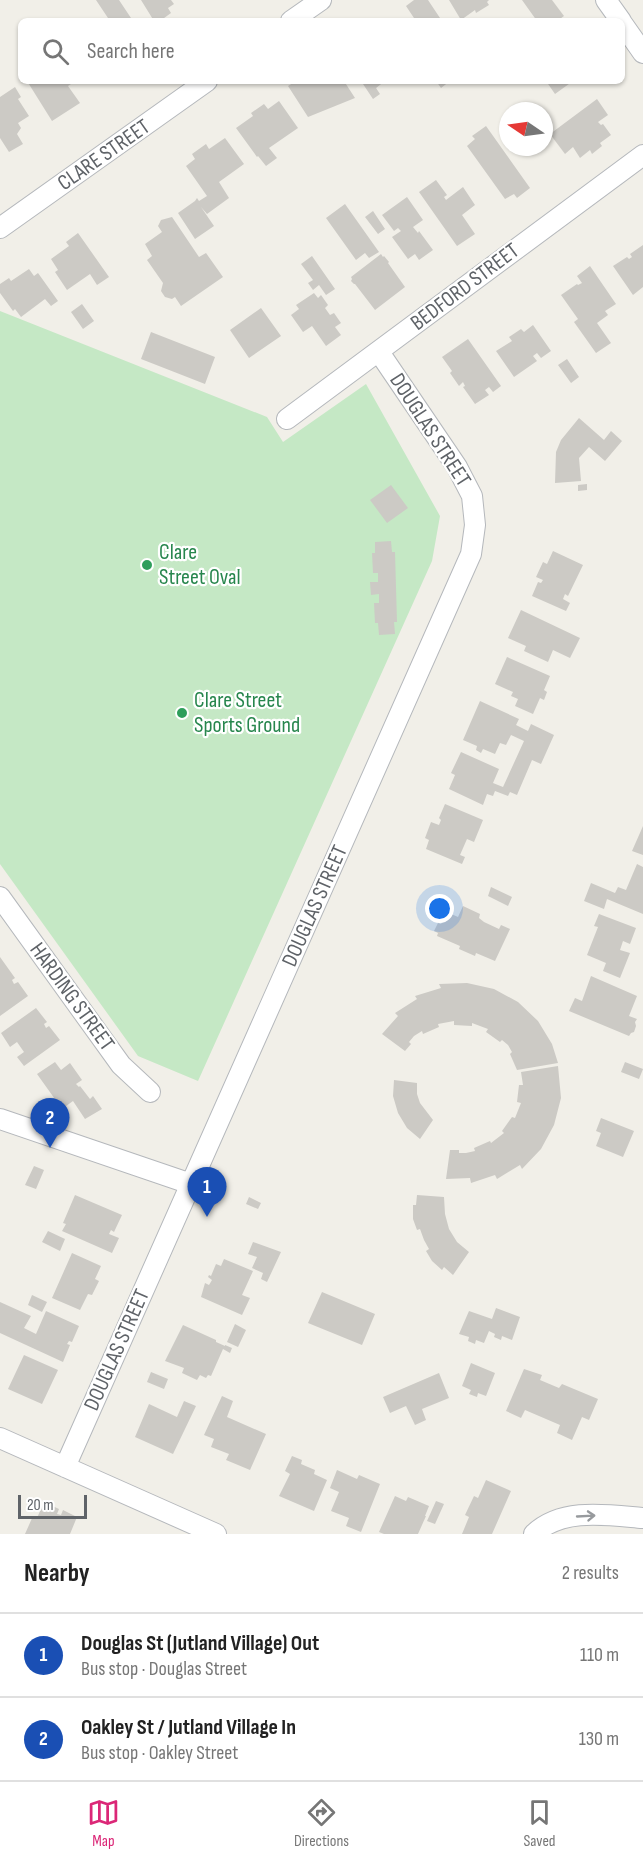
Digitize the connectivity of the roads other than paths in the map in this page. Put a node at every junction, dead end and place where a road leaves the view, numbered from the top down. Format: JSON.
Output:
{"nodes":[{"id":1,"x":321,"y":0,"type":"edge"},
{"id":2,"x":606,"y":0,"type":"edge"},
{"id":3,"x":295,"y":18,"type":"edge"},
{"id":4,"x":619,"y":18,"type":"edge"},
{"id":5,"x":625,"y":26,"type":"edge"},
{"id":6,"x":643,"y":53,"type":"edge"},
{"id":7,"x":203,"y":84,"type":"edge"},
{"id":8,"x":643,"y":154,"type":"edge"},
{"id":9,"x":0,"y":228,"type":"edge"},
{"id":10,"x":379,"y":352,"type":"junction"},
{"id":11,"x":287,"y":419,"type":"dead end"},
{"id":12,"x":0,"y":897,"type":"edge"},
{"id":13,"x":150,"y":1092,"type":"dead end"},
{"id":14,"x":0,"y":1119,"type":"edge"},
{"id":15,"x":191,"y":1184,"type":"junction"},
{"id":16,"x":0,"y":1438,"type":"edge"},
{"id":17,"x":65,"y":1467,"type":"junction"},
{"id":18,"x":643,"y":1518,"type":"edge"},
{"id":19,"x":216,"y":1534,"type":"edge"},
{"id":20,"x":534,"y":1534,"type":"edge"}],
"edges":[{"from":1,"to":3,"type":"street"},
{"from":2,"to":4,"type":"street"},
{"from":5,"to":6,"type":"street"},
{"from":7,"to":9,"type":"street","name":"CLARE STREET"},
{"from":8,"to":10,"type":"street","name":"BEDFORD STREET"},
{"from":10,"to":11,"type":"street","name":"BEDFORD STREET"},
{"from":10,"to":15,"type":"street","name":"DOUGLAS STREET"},
{"from":12,"to":13,"type":"street","name":"HARDING STREET"},
{"from":14,"to":15,"type":"street"},
{"from":15,"to":17,"type":"street","name":"DOUGLAS STREET"},
{"from":16,"to":17,"type":"street"},
{"from":17,"to":19,"type":"street"},
{"from":20,"to":18,"type":"street","one_way":true}]}
